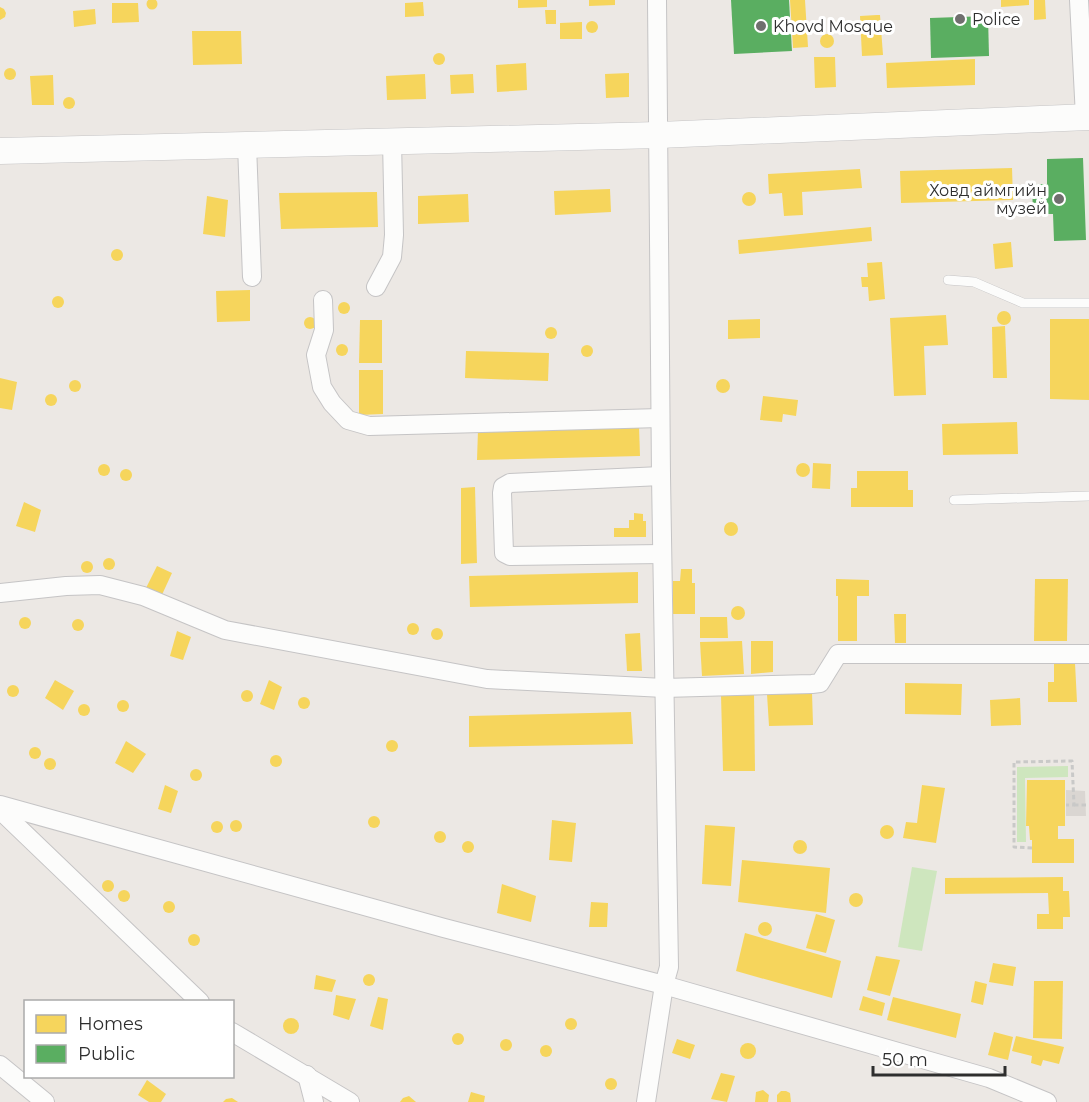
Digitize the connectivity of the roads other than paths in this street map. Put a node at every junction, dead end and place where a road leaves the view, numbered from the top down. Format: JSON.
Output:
{"nodes":[{"id":1,"x":657,"y":0,"type":"edge"},
{"id":2,"x":1079,"y":0,"type":"edge"},
{"id":3,"x":1087,"y":117,"type":"edge"},
{"id":4,"x":659,"y":135,"type":"junction"},
{"id":5,"x":392,"y":141,"type":"junction"},
{"id":6,"x":247,"y":145,"type":"junction"},
{"id":7,"x":0,"y":151,"type":"edge"},
{"id":8,"x":252,"y":277,"type":"dead end"},
{"id":9,"x":948,"y":280,"type":"dead end"},
{"id":10,"x":376,"y":287,"type":"dead end"},
{"id":11,"x":323,"y":300,"type":"dead end"},
{"id":12,"x":1089,"y":303,"type":"edge"},
{"id":13,"x":660,"y":418,"type":"junction"},
{"id":14,"x":661,"y":476,"type":"junction"},
{"id":15,"x":1089,"y":496,"type":"edge"},
{"id":16,"x":954,"y":500,"type":"dead end"},
{"id":17,"x":662,"y":554,"type":"junction"},
{"id":18,"x":0,"y":593,"type":"edge"},
{"id":19,"x":1089,"y":654,"type":"edge"},
{"id":20,"x":664,"y":688,"type":"junction"},
{"id":21,"x":0,"y":805,"type":"edge"},
{"id":22,"x":0,"y":810,"type":"edge"},
{"id":23,"x":664,"y":985,"type":"junction"},
{"id":24,"x":198,"y":1000,"type":"edge"},
{"id":25,"x":234,"y":1033,"type":"edge"},
{"id":26,"x":0,"y":1065,"type":"edge"},
{"id":27,"x":307,"y":1075,"type":"junction"},
{"id":28,"x":45,"y":1102,"type":"edge"},
{"id":29,"x":314,"y":1102,"type":"edge"},
{"id":30,"x":350,"y":1102,"type":"edge"},
{"id":31,"x":646,"y":1102,"type":"edge"},
{"id":32,"x":1047,"y":1102,"type":"edge"}],
"edges":[{"from":1,"to":4,"type":"street"},
{"from":2,"to":3,"type":"street"},
{"from":3,"to":4,"type":"main road"},
{"from":4,"to":5,"type":"main road"},
{"from":4,"to":13,"type":"street"},
{"from":5,"to":6,"type":"main road"},
{"from":5,"to":10,"type":"street"},
{"from":6,"to":7,"type":"main road"},
{"from":6,"to":8,"type":"street"},
{"from":9,"to":12,"type":"lane"},
{"from":11,"to":13,"type":"street"},
{"from":13,"to":14,"type":"street"},
{"from":14,"to":17,"type":"street"},
{"from":14,"to":17,"type":"street"},
{"from":15,"to":16,"type":"lane"},
{"from":17,"to":20,"type":"street"},
{"from":18,"to":20,"type":"street"},
{"from":19,"to":20,"type":"street"},
{"from":20,"to":23,"type":"street"},
{"from":21,"to":23,"type":"street"},
{"from":22,"to":24,"type":"street"},
{"from":23,"to":31,"type":"street"},
{"from":23,"to":32,"type":"street"},
{"from":25,"to":27,"type":"street"},
{"from":26,"to":28,"type":"street"},
{"from":27,"to":29,"type":"street"},
{"from":27,"to":30,"type":"street"}]}
